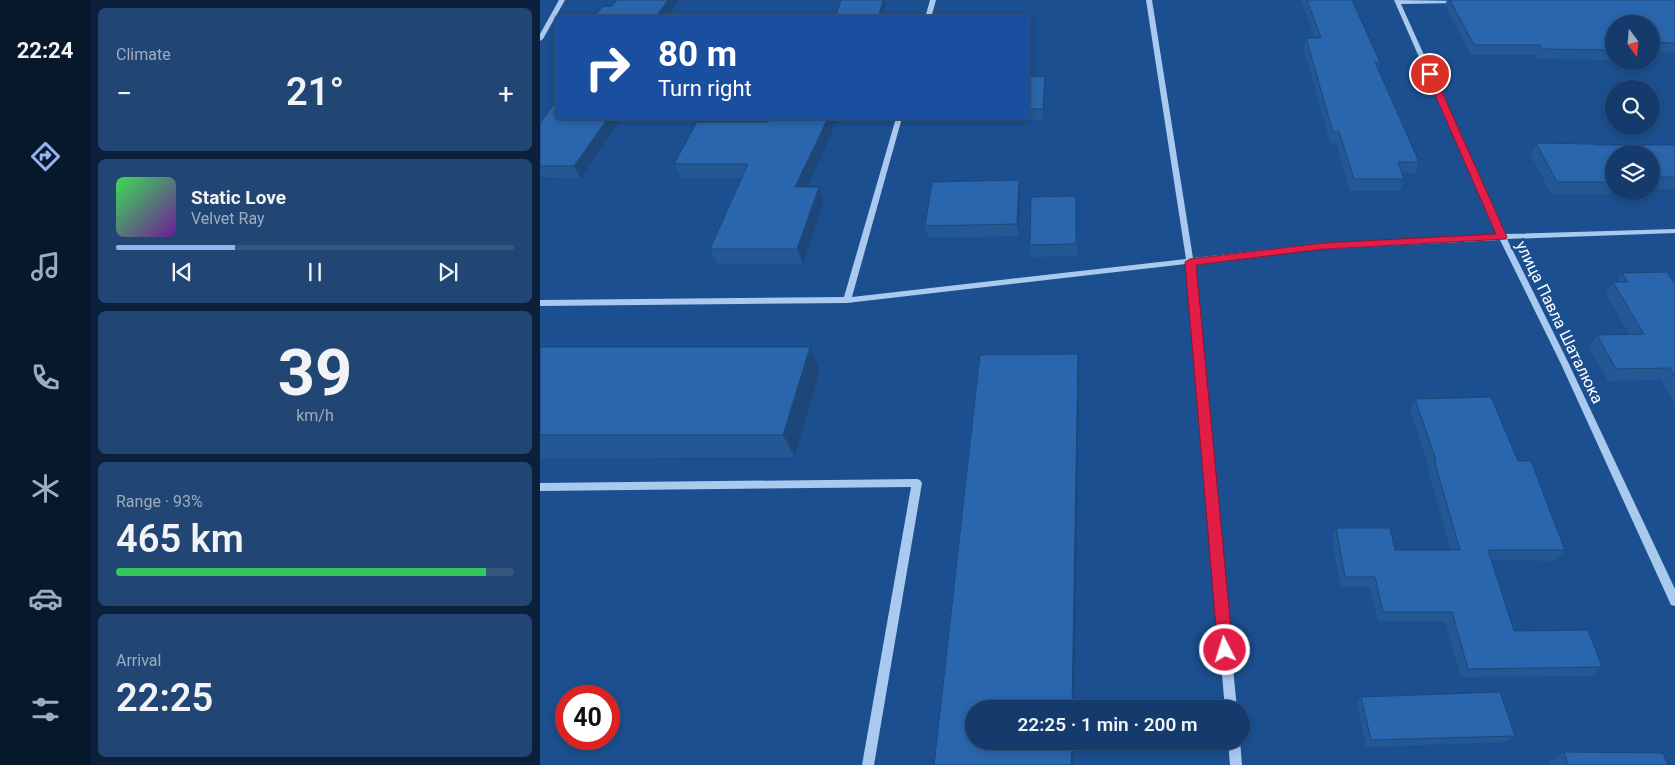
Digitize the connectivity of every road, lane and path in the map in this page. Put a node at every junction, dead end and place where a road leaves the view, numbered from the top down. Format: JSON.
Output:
{"nodes":[{"id":1,"x":562,"y":0,"type":"edge"},
{"id":2,"x":933,"y":0,"type":"edge"},
{"id":3,"x":1149,"y":0,"type":"edge"},
{"id":4,"x":1398,"y":1,"type":"edge"},
{"id":5,"x":1468,"y":1,"type":"edge"},
{"id":6,"x":929,"y":15,"type":"edge"},
{"id":7,"x":540,"y":38,"type":"edge"},
{"id":8,"x":898,"y":120,"type":"edge"},
{"id":9,"x":1675,"y":231,"type":"edge"},
{"id":10,"x":1502,"y":237,"type":"junction"},
{"id":11,"x":1190,"y":262,"type":"junction"},
{"id":12,"x":848,"y":300,"type":"junction"},
{"id":13,"x":540,"y":303,"type":"edge"},
{"id":14,"x":540,"y":487,"type":"edge"},
{"id":15,"x":1675,"y":601,"type":"edge"},
{"id":16,"x":1230,"y":700,"type":"edge"},
{"id":17,"x":1235,"y":750,"type":"edge"},
{"id":18,"x":868,"y":765,"type":"edge"},
{"id":19,"x":1236,"y":765,"type":"edge"}],
"edges":[{"from":1,"to":7,"type":"street"},
{"from":2,"to":6,"type":"street"},
{"from":3,"to":11,"type":"street"},
{"from":4,"to":5,"type":"street"},
{"from":4,"to":10,"type":"street","name":"улица Павла Шаталюка"},
{"from":8,"to":12,"type":"street"},
{"from":9,"to":10,"type":"street"},
{"from":10,"to":11,"type":"street"},
{"from":10,"to":15,"type":"street","name":"улица Павла Шаталюка"},
{"from":11,"to":12,"type":"street"},
{"from":11,"to":16,"type":"street"},
{"from":12,"to":13,"type":"street"},
{"from":14,"to":18,"type":"street"},
{"from":17,"to":19,"type":"street"}]}
